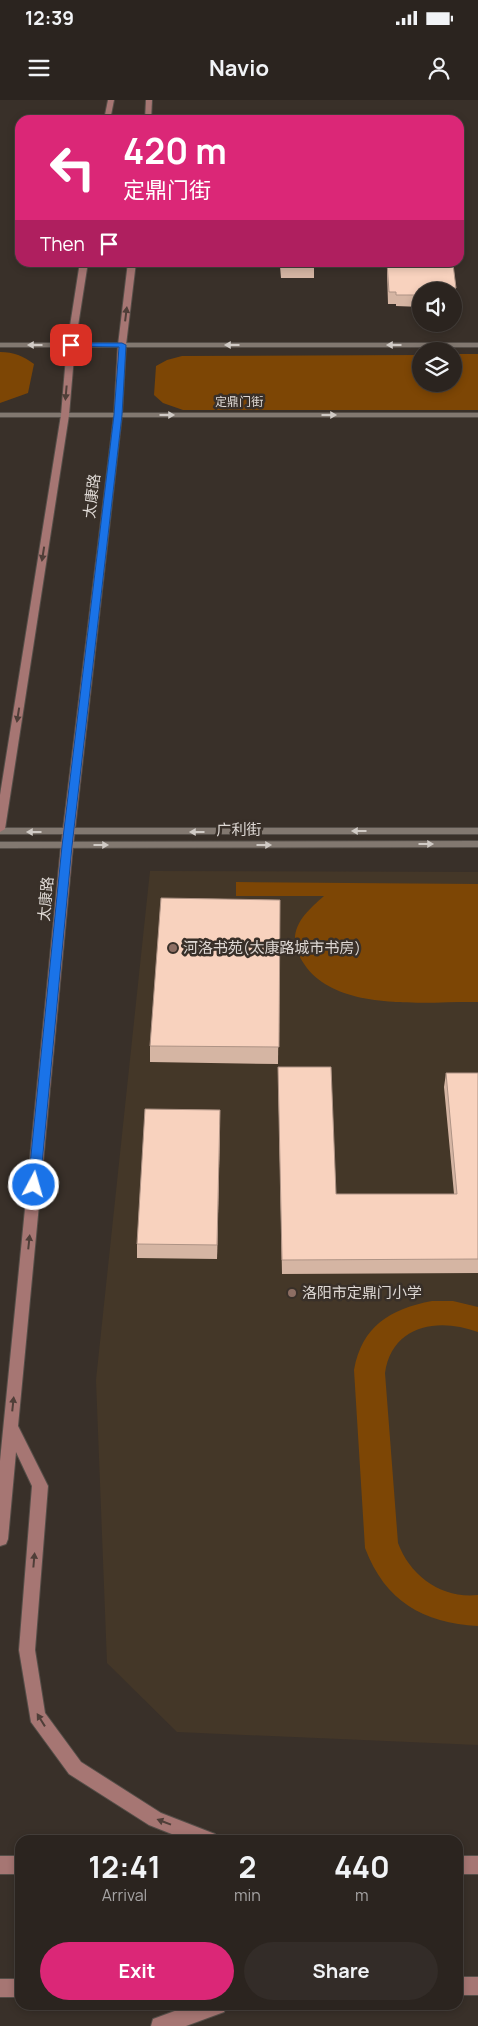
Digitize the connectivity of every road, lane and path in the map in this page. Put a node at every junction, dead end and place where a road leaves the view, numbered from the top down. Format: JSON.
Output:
{"nodes":[{"id":1,"x":111,"y":100,"type":"edge"},
{"id":2,"x":149,"y":100,"type":"edge"},
{"id":3,"x":108,"y":115,"type":"edge"},
{"id":4,"x":148,"y":115,"type":"edge"},
{"id":5,"x":83,"y":267,"type":"edge"},
{"id":6,"x":131,"y":267,"type":"edge"},
{"id":7,"x":0,"y":345,"type":"edge"},
{"id":8,"x":71,"y":345,"type":"junction"},
{"id":9,"x":122,"y":345,"type":"junction"},
{"id":10,"x":478,"y":345,"type":"edge"},
{"id":11,"x":0,"y":415,"type":"edge"},
{"id":12,"x":64,"y":415,"type":"junction"},
{"id":13,"x":118,"y":415,"type":"junction"},
{"id":14,"x":478,"y":415,"type":"edge"},
{"id":15,"x":0,"y":830,"type":"edge"},
{"id":16,"x":478,"y":830,"type":"edge"},
{"id":17,"x":69,"y":832,"type":"junction"},
{"id":18,"x":478,"y":844,"type":"edge"},
{"id":19,"x":0,"y":845,"type":"edge"},
{"id":20,"x":67,"y":846,"type":"junction"},
{"id":21,"x":11,"y":1425,"type":"junction"},
{"id":22,"x":0,"y":1539,"type":"edge"},
{"id":23,"x":196,"y":1835,"type":"edge"},
{"id":24,"x":0,"y":1865,"type":"edge"},
{"id":25,"x":15,"y":1865,"type":"edge"},
{"id":26,"x":463,"y":1865,"type":"edge"},
{"id":27,"x":478,"y":1865,"type":"edge"},
{"id":28,"x":463,"y":1986,"type":"edge"},
{"id":29,"x":478,"y":1986,"type":"edge"},
{"id":30,"x":0,"y":1988,"type":"edge"},
{"id":31,"x":15,"y":1988,"type":"edge"},
{"id":32,"x":203,"y":2010,"type":"edge"},
{"id":33,"x":160,"y":2026,"type":"edge"}],
"edges":[{"from":1,"to":3,"type":"main road"},
{"from":2,"to":4,"type":"main road"},
{"from":5,"to":8,"type":"main road"},
{"from":9,"to":6,"type":"main road","name":"太康路","one_way":true},
{"from":8,"to":7,"type":"street","one_way":true},
{"from":8,"to":9,"type":"street"},
{"from":8,"to":12,"type":"main road","one_way":true},
{"from":10,"to":9,"type":"street","one_way":true},
{"from":9,"to":13,"type":"main road","name":"太康路"},
{"from":11,"to":12,"type":"street","name":"定鼎门街"},
{"from":12,"to":13,"type":"street","name":"定鼎门街"},
{"from":12,"to":15,"type":"main road","one_way":true},
{"from":13,"to":14,"type":"street","name":"定鼎门街","one_way":true},
{"from":13,"to":17,"type":"main road","name":"太康路"},
{"from":17,"to":15,"type":"street","name":"广利街","one_way":true},
{"from":16,"to":17,"type":"street","name":"广利街","one_way":true},
{"from":17,"to":20,"type":"main road","name":"太康路"},
{"from":20,"to":18,"type":"street","name":"广利街","one_way":true},
{"from":19,"to":20,"type":"street","name":"广利街"},
{"from":21,"to":20,"type":"main road","name":"太康路","one_way":true},
{"from":21,"to":22,"type":"main road","name":"太康路"},
{"from":23,"to":21,"type":"main road","one_way":true},
{"from":24,"to":25,"type":"main road"},
{"from":26,"to":27,"type":"main road"},
{"from":28,"to":29,"type":"main road"},
{"from":30,"to":31,"type":"main road"},
{"from":32,"to":33,"type":"main road"}]}
